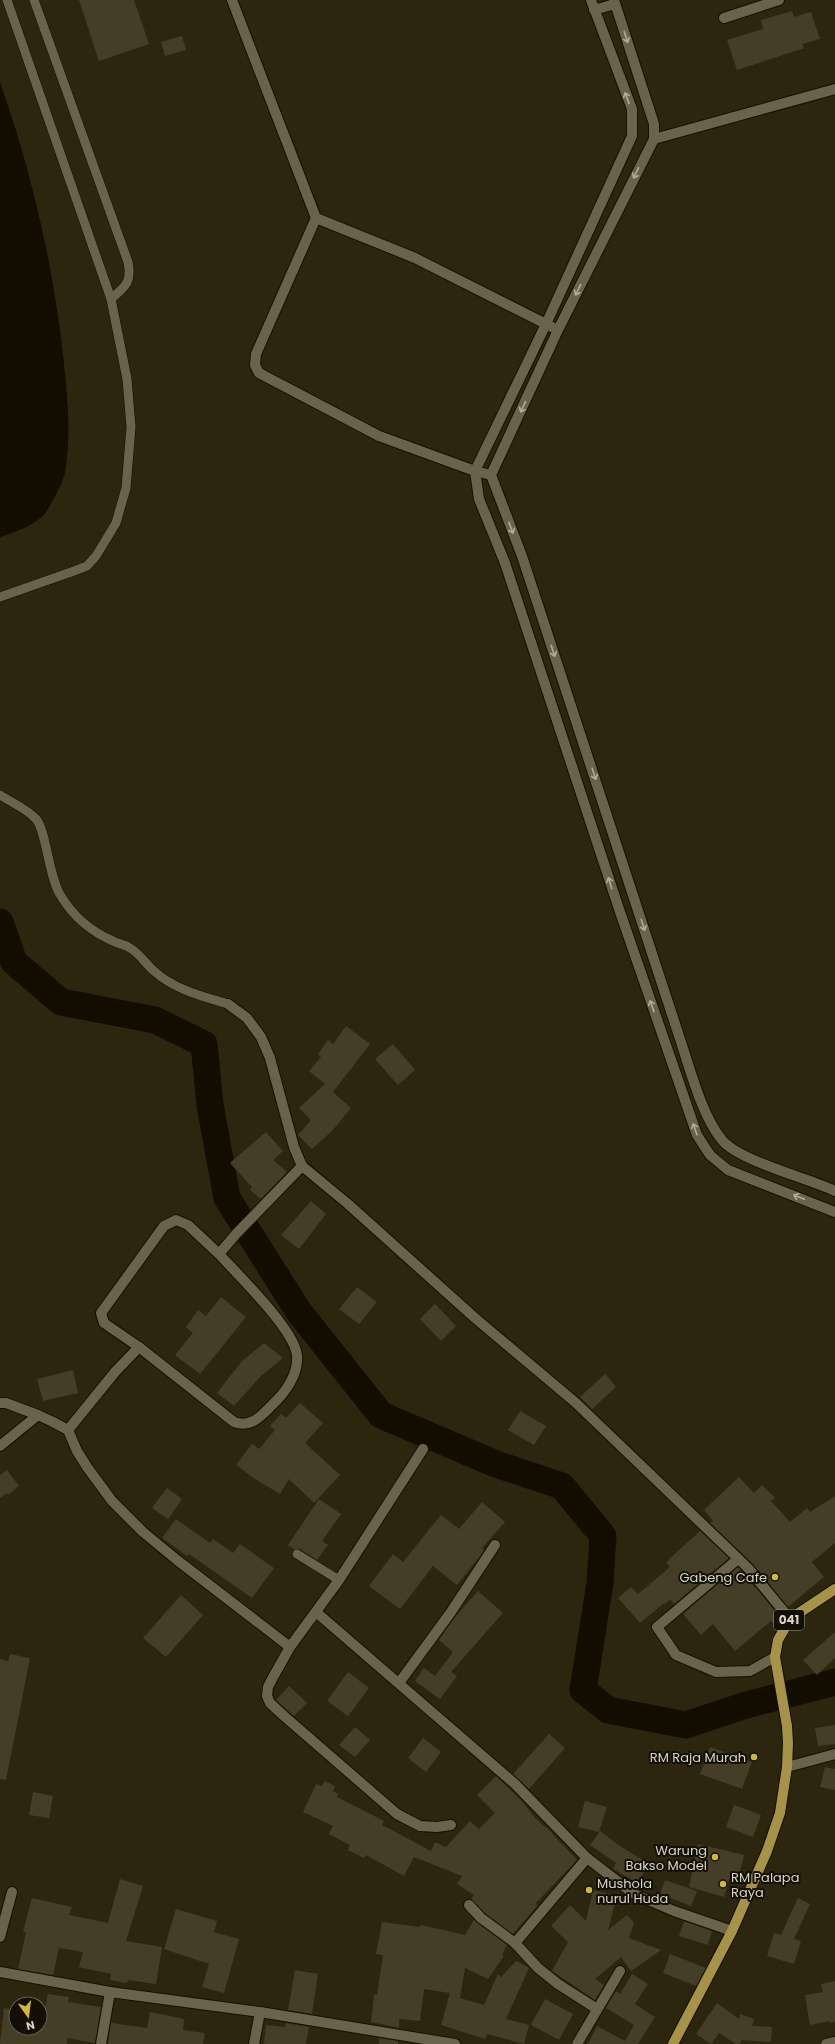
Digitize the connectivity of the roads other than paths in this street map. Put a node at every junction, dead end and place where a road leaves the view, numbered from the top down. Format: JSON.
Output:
{"nodes":[{"id":1,"x":7,"y":0,"type":"edge"},
{"id":2,"x":34,"y":0,"type":"edge"},
{"id":3,"x":232,"y":0,"type":"edge"},
{"id":4,"x":591,"y":0,"type":"edge"},
{"id":5,"x":779,"y":0,"type":"edge"},
{"id":6,"x":614,"y":2,"type":"edge"},
{"id":7,"x":594,"y":10,"type":"junction"},
{"id":8,"x":724,"y":18,"type":"dead end"},
{"id":9,"x":835,"y":88,"type":"edge"},
{"id":10,"x":654,"y":139,"type":"junction"},
{"id":11,"x":316,"y":218,"type":"junction"},
{"id":12,"x":590,"y":228,"type":"junction"},
{"id":13,"x":604,"y":236,"type":"junction"},
{"id":14,"x":111,"y":299,"type":"junction"},
{"id":15,"x":546,"y":324,"type":"junction"},
{"id":16,"x":558,"y":330,"type":"junction"},
{"id":17,"x":474,"y":471,"type":"junction"},
{"id":18,"x":491,"y":475,"type":"junction"},
{"id":19,"x":522,"y":556,"type":"junction"},
{"id":20,"x":505,"y":563,"type":"junction"},
{"id":21,"x":0,"y":597,"type":"edge"},
{"id":22,"x":0,"y":795,"type":"edge"},
{"id":23,"x":636,"y":905,"type":"junction"},
{"id":24,"x":619,"y":909,"type":"junction"},
{"id":25,"x":228,"y":1004,"type":"joint"},
{"id":26,"x":302,"y":1166,"type":"junction"},
{"id":27,"x":831,"y":1189,"type":"edge"},
{"id":28,"x":821,"y":1205,"type":"junction"},
{"id":29,"x":835,"y":1212,"type":"edge"},
{"id":30,"x":220,"y":1254,"type":"junction"},
{"id":31,"x":139,"y":1347,"type":"junction"},
{"id":32,"x":0,"y":1403,"type":"edge"},
{"id":33,"x":38,"y":1415,"type":"junction"},
{"id":34,"x":68,"y":1430,"type":"junction"},
{"id":35,"x":0,"y":1446,"type":"edge"},
{"id":36,"x":423,"y":1449,"type":"dead end"},
{"id":37,"x":495,"y":1545,"type":"dead end"},
{"id":38,"x":297,"y":1554,"type":"dead end"},
{"id":39,"x":738,"y":1559,"type":"junction"},
{"id":40,"x":339,"y":1580,"type":"junction"},
{"id":41,"x":835,"y":1589,"type":"edge"},
{"id":42,"x":316,"y":1612,"type":"junction"},
{"id":43,"x":790,"y":1619,"type":"junction"},
{"id":44,"x":290,"y":1647,"type":"junction"},
{"id":45,"x":775,"y":1657,"type":"junction"},
{"id":46,"x":399,"y":1683,"type":"junction"},
{"id":47,"x":835,"y":1754,"type":"edge"},
{"id":48,"x":787,"y":1767,"type":"junction"},
{"id":49,"x":451,"y":1825,"type":"dead end"},
{"id":50,"x":587,"y":1858,"type":"junction"},
{"id":51,"x":12,"y":1892,"type":"dead end"},
{"id":52,"x":469,"y":1905,"type":"dead end"},
{"id":53,"x":732,"y":1931,"type":"junction"},
{"id":54,"x":0,"y":1937,"type":"edge"},
{"id":55,"x":515,"y":1943,"type":"junction"},
{"id":56,"x":620,"y":1971,"type":"dead end"},
{"id":57,"x":0,"y":1972,"type":"edge"},
{"id":58,"x":110,"y":1992,"type":"junction"},
{"id":59,"x":597,"y":2009,"type":"junction"},
{"id":60,"x":260,"y":2012,"type":"junction"},
{"id":61,"x":835,"y":2042,"type":"edge"},
{"id":62,"x":101,"y":2044,"type":"edge"},
{"id":63,"x":254,"y":2044,"type":"edge"},
{"id":64,"x":455,"y":2044,"type":"edge"},
{"id":65,"x":577,"y":2044,"type":"edge"},
{"id":66,"x":673,"y":2044,"type":"edge"},
{"id":67,"x":826,"y":2044,"type":"edge"}],
"edges":[{"from":1,"to":14,"type":"lane"},
{"from":2,"to":14,"type":"lane"},
{"from":3,"to":11,"type":"street"},
{"from":4,"to":7,"type":"street"},
{"from":5,"to":8,"type":"street"},
{"from":6,"to":7,"type":"street"},
{"from":6,"to":10,"type":"street","one_way":true},
{"from":12,"to":7,"type":"street","one_way":true},
{"from":9,"to":10,"type":"street"},
{"from":10,"to":13,"type":"street","one_way":true},
{"from":11,"to":15,"type":"street"},
{"from":11,"to":17,"type":"street"},
{"from":12,"to":13,"type":"street"},
{"from":12,"to":15,"type":"street"},
{"from":13,"to":16,"type":"street","one_way":true},
{"from":14,"to":21,"type":"lane"},
{"from":15,"to":16,"type":"street"},
{"from":15,"to":17,"type":"street"},
{"from":16,"to":18,"type":"street","one_way":true},
{"from":17,"to":18,"type":"street"},
{"from":17,"to":20,"type":"street"},
{"from":18,"to":19,"type":"street","one_way":true},
{"from":19,"to":20,"type":"street"},
{"from":19,"to":23,"type":"street","one_way":true},
{"from":24,"to":20,"type":"street","one_way":true},
{"from":22,"to":25,"type":"lane"},
{"from":23,"to":24,"type":"street"},
{"from":23,"to":27,"type":"street","one_way":true},
{"from":28,"to":24,"type":"street","one_way":true},
{"from":25,"to":26,"type":"street"},
{"from":26,"to":30,"type":"street"},
{"from":26,"to":39,"type":"street"},
{"from":27,"to":28,"type":"street"},
{"from":28,"to":29,"type":"street"},
{"from":30,"to":31,"type":"street"},
{"from":30,"to":31,"type":"street"},
{"from":31,"to":34,"type":"street"},
{"from":32,"to":33,"type":"street"},
{"from":33,"to":34,"type":"street"},
{"from":33,"to":35,"type":"street"},
{"from":34,"to":44,"type":"street"},
{"from":36,"to":40,"type":"street"},
{"from":37,"to":46,"type":"street"},
{"from":38,"to":40,"type":"lane"},
{"from":39,"to":43,"type":"street"},
{"from":39,"to":45,"type":"street"},
{"from":40,"to":42,"type":"street"},
{"from":41,"to":43,"type":"main road","number":"041"},
{"from":42,"to":44,"type":"street"},
{"from":42,"to":46,"type":"street"},
{"from":43,"to":45,"type":"main road","number":"041"},
{"from":44,"to":49,"type":"street"},
{"from":45,"to":48,"type":"main road","number":"041"},
{"from":46,"to":50,"type":"street"},
{"from":47,"to":48,"type":"street"},
{"from":48,"to":53,"type":"main road"},
{"from":50,"to":53,"type":"street"},
{"from":50,"to":55,"type":"street"},
{"from":51,"to":54,"type":"street"},
{"from":52,"to":55,"type":"street"},
{"from":53,"to":66,"type":"main road"},
{"from":55,"to":59,"type":"street"},
{"from":56,"to":59,"type":"street"},
{"from":57,"to":58,"type":"street"},
{"from":58,"to":60,"type":"street"},
{"from":58,"to":62,"type":"street"},
{"from":59,"to":65,"type":"street"},
{"from":60,"to":63,"type":"street"},
{"from":60,"to":64,"type":"street"},
{"from":61,"to":67,"type":"street"}]}
